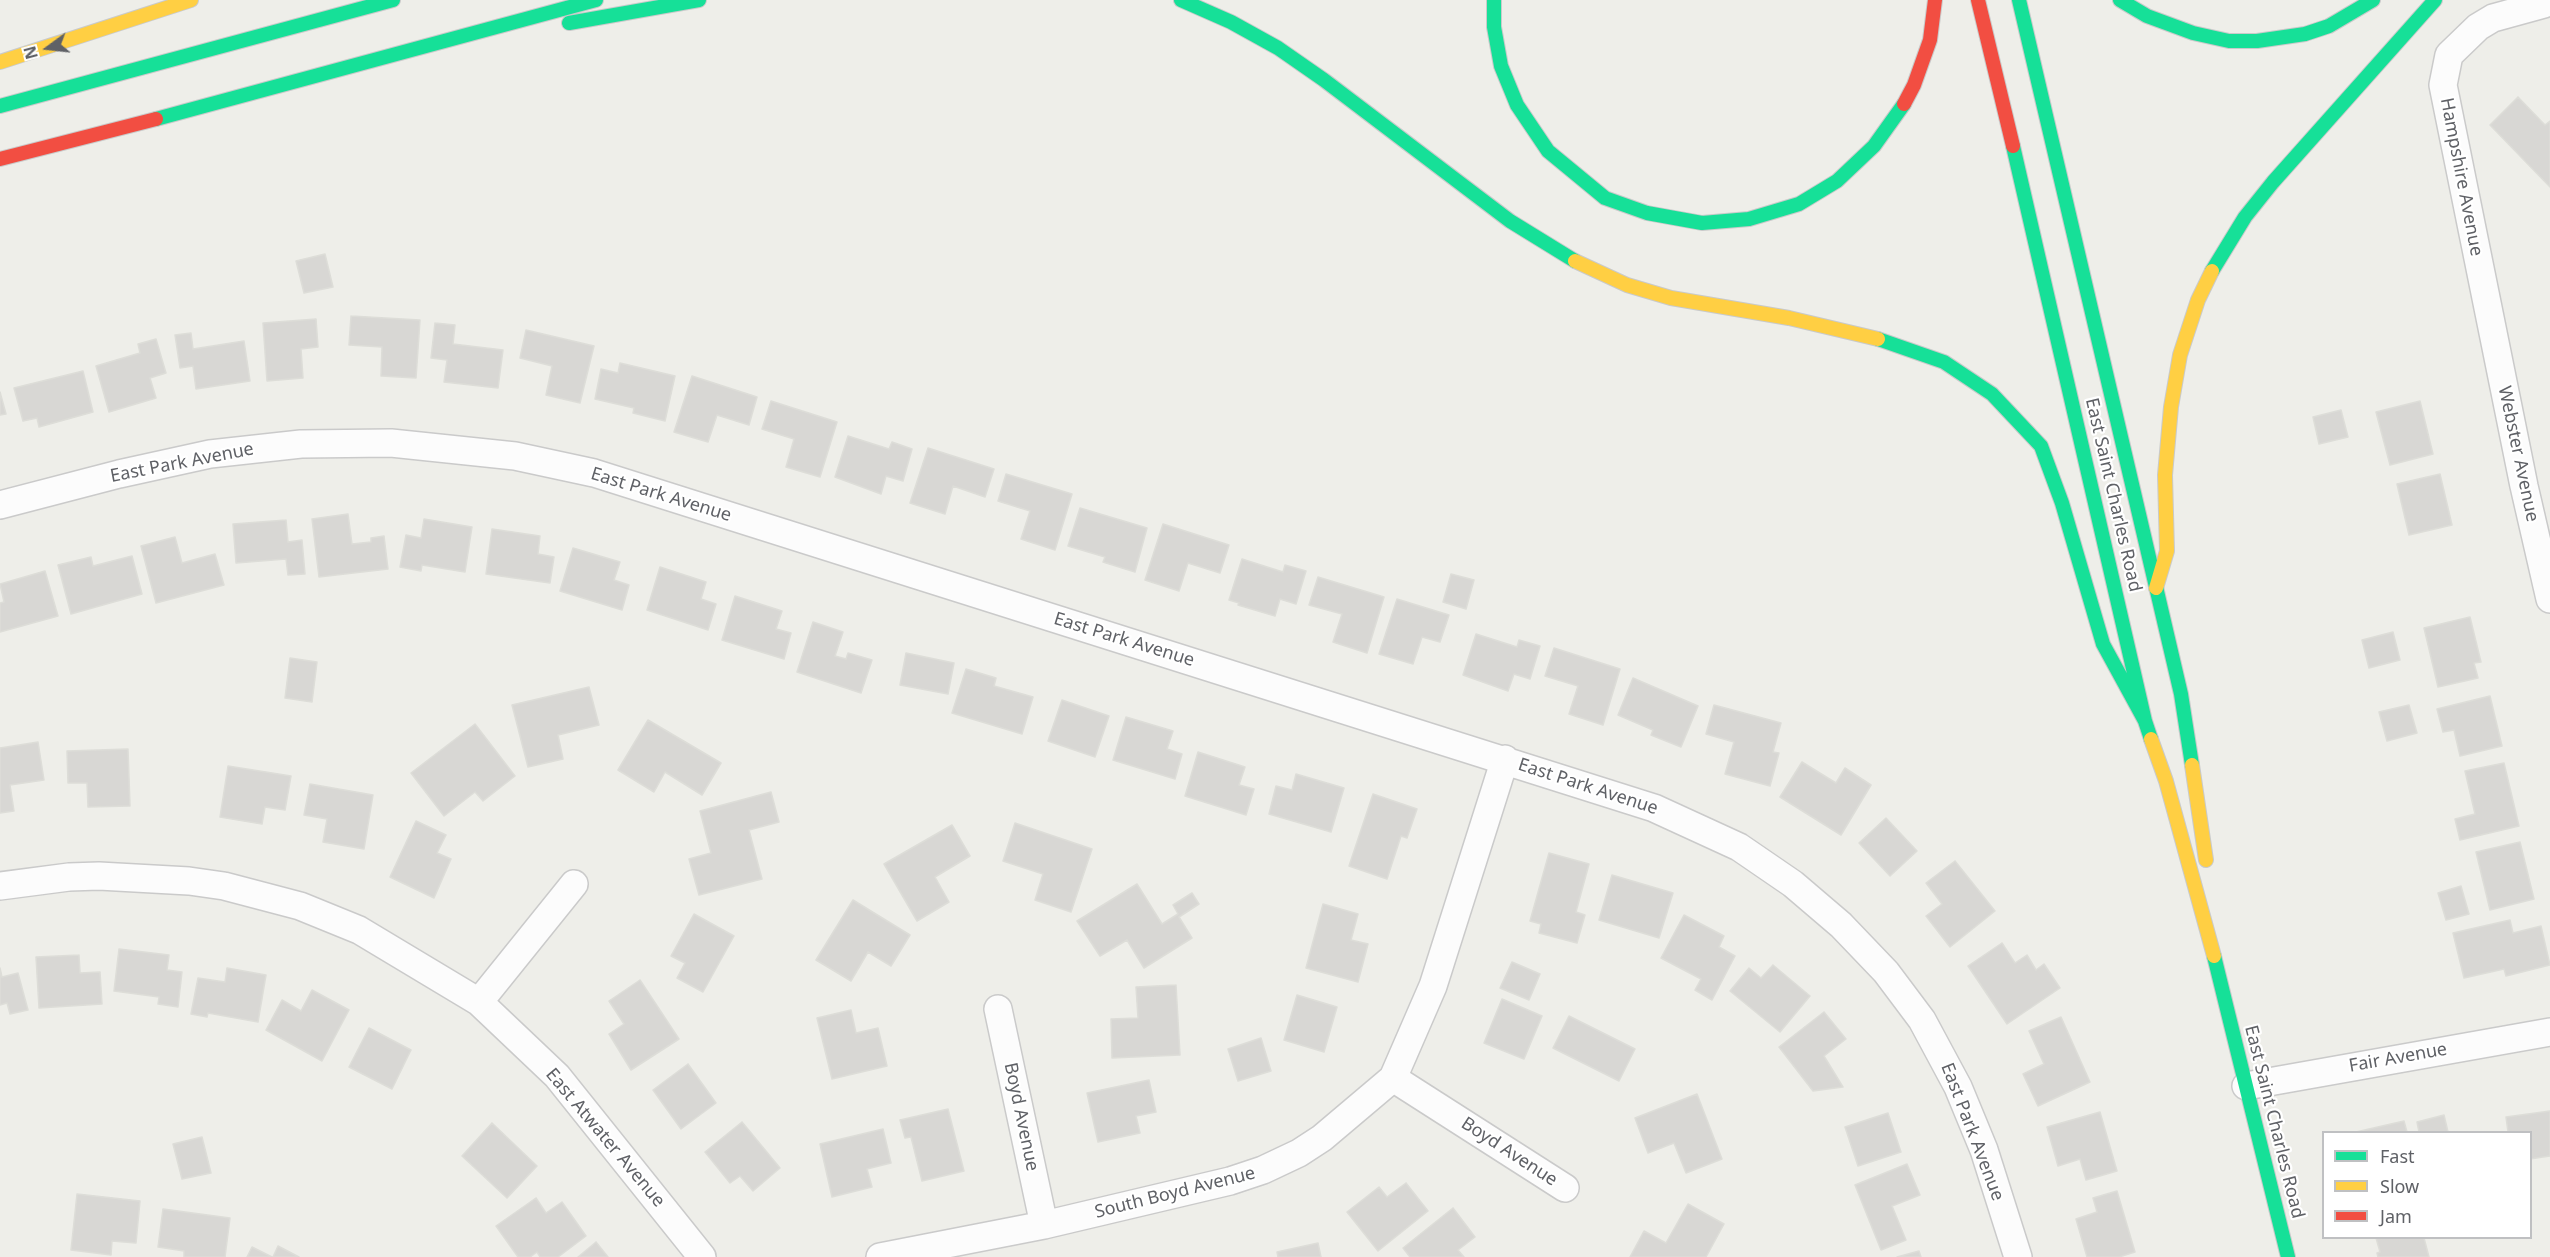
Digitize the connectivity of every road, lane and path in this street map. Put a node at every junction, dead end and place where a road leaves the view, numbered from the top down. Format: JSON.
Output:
{"nodes":[{"id":1,"x":191,"y":0,"type":"edge"},
{"id":2,"x":393,"y":0,"type":"edge"},
{"id":3,"x":596,"y":0,"type":"edge"},
{"id":4,"x":699,"y":0,"type":"edge"},
{"id":5,"x":1181,"y":0,"type":"edge"},
{"id":6,"x":1494,"y":0,"type":"edge"},
{"id":7,"x":1935,"y":0,"type":"edge"},
{"id":8,"x":1978,"y":0,"type":"edge"},
{"id":9,"x":2019,"y":0,"type":"edge"},
{"id":10,"x":2120,"y":0,"type":"edge"},
{"id":11,"x":2373,"y":0,"type":"edge"},
{"id":12,"x":2435,"y":0,"type":"edge"},
{"id":13,"x":2548,"y":4,"type":"edge"},
{"id":14,"x":390,"y":56,"type":"junction"},
{"id":15,"x":0,"y":62,"type":"edge"},
{"id":16,"x":0,"y":106,"type":"edge"},
{"id":17,"x":0,"y":159,"type":"edge"},
{"id":18,"x":2494,"y":344,"type":"joint"},
{"id":19,"x":0,"y":505,"type":"edge"},
{"id":20,"x":2156,"y":588,"type":"junction"},
{"id":21,"x":2550,"y":599,"type":"edge"},
{"id":22,"x":2145,"y":721,"type":"junction"},
{"id":23,"x":1505,"y":759,"type":"junction"},
{"id":24,"x":574,"y":884,"type":"dead end"},
{"id":25,"x":0,"y":886,"type":"edge"},
{"id":26,"x":2225,"y":995,"type":"junction"},
{"id":27,"x":478,"y":1002,"type":"junction"},
{"id":28,"x":998,"y":1009,"type":"dead end"},
{"id":29,"x":2550,"y":1032,"type":"edge"},
{"id":30,"x":1393,"y":1078,"type":"junction"},
{"id":31,"x":2246,"y":1086,"type":"junction"},
{"id":32,"x":1565,"y":1188,"type":"dead end"},
{"id":33,"x":1044,"y":1224,"type":"junction"},
{"id":34,"x":702,"y":1257,"type":"edge"},
{"id":35,"x":880,"y":1257,"type":"edge"},
{"id":36,"x":2018,"y":1257,"type":"edge"},
{"id":37,"x":2288,"y":1257,"type":"edge"}],
"edges":[{"from":1,"to":15,"type":"main road"},
{"from":2,"to":16,"type":"main road"},
{"from":3,"to":14,"type":"main road"},
{"from":4,"to":14,"type":"main road"},
{"from":5,"to":22,"type":"main road"},
{"from":6,"to":7,"type":"main road"},
{"from":8,"to":22,"type":"main road","name":"East Saint Charles Road"},
{"from":9,"to":20,"type":"main road","name":"East Saint Charles Road"},
{"from":10,"to":11,"type":"main road"},
{"from":12,"to":20,"type":"main road"},
{"from":13,"to":18,"type":"street","name":"Hampshire Avenue"},
{"from":14,"to":17,"type":"main road"},
{"from":18,"to":21,"type":"street","name":"Webster Avenue"},
{"from":19,"to":23,"type":"street","name":"East Park Avenue"},
{"from":20,"to":26,"type":"main road","name":"East Saint Charles Road"},
{"from":22,"to":26,"type":"main road","name":"East Saint Charles Road"},
{"from":23,"to":30,"type":"street","name":"South Boyd Avenue"},
{"from":23,"to":36,"type":"street","name":"East Park Avenue"},
{"from":24,"to":27,"type":"street"},
{"from":25,"to":27,"type":"street","name":"East Atwater Avenue"},
{"from":26,"to":31,"type":"main road","name":"East Saint Charles Road"},
{"from":27,"to":34,"type":"street","name":"East Atwater Avenue"},
{"from":28,"to":33,"type":"street","name":"Boyd Avenue"},
{"from":29,"to":31,"type":"street","name":"Fair Avenue"},
{"from":30,"to":32,"type":"street","name":"Boyd Avenue"},
{"from":30,"to":33,"type":"street","name":"South Boyd Avenue"},
{"from":31,"to":37,"type":"main road","name":"East Saint Charles Road"},
{"from":33,"to":35,"type":"street","name":"South Boyd Avenue"}]}
